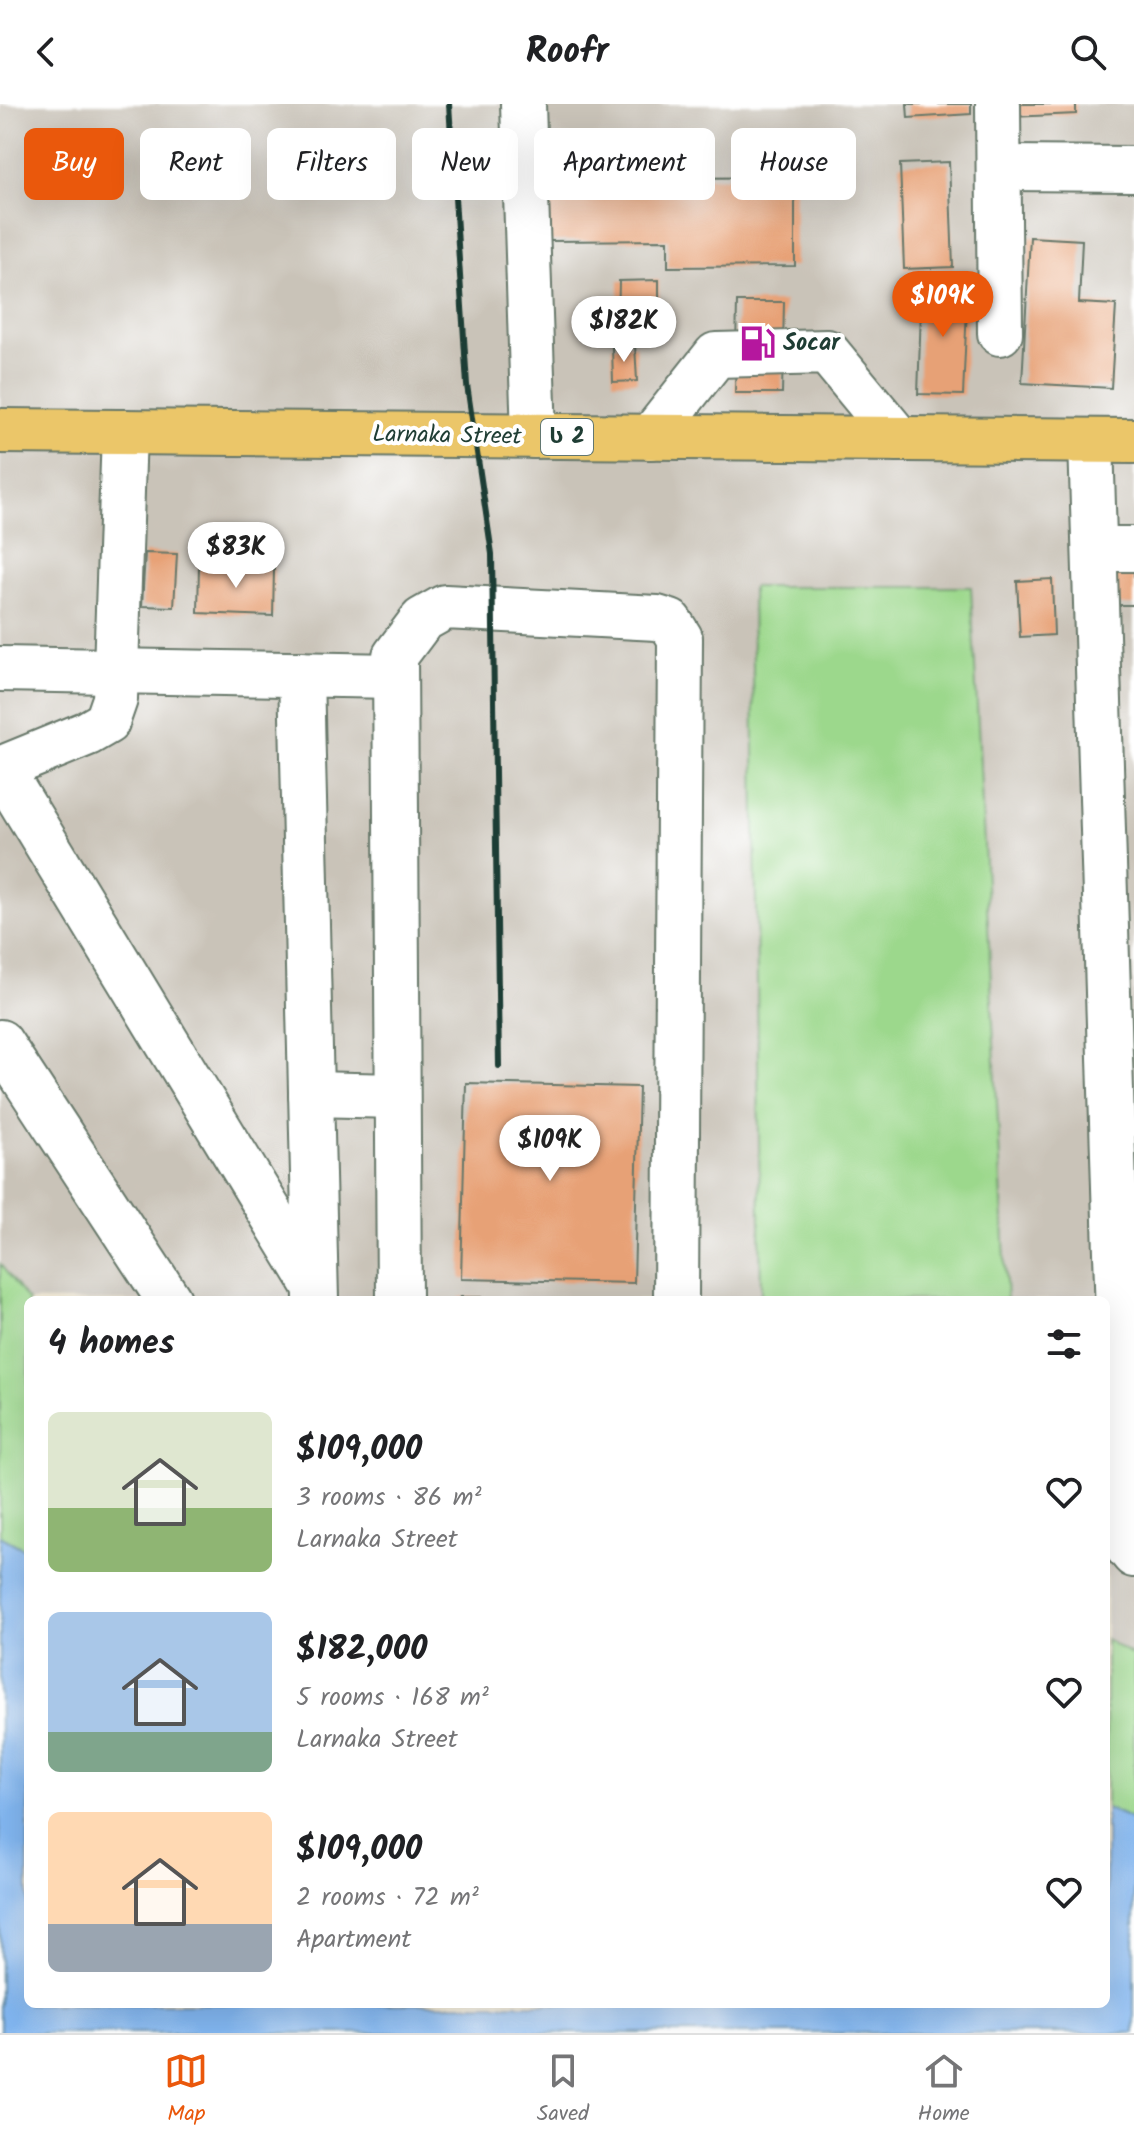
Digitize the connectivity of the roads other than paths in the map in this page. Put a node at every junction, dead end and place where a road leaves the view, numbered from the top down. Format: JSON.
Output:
{"nodes":[{"id":1,"x":523,"y":104,"type":"edge"},
{"id":2,"x":998,"y":104,"type":"edge"},
{"id":3,"x":999,"y":168,"type":"junction"},
{"id":4,"x":1134,"y":169,"type":"edge"},
{"id":5,"x":1000,"y":333,"type":"dead end"},
{"id":6,"x":0,"y":431,"type":"edge"},
{"id":7,"x":124,"y":432,"type":"junction"},
{"id":8,"x":534,"y":436,"type":"junction"},
{"id":9,"x":651,"y":437,"type":"junction"},
{"id":10,"x":899,"y":439,"type":"junction"},
{"id":11,"x":1091,"y":441,"type":"junction"},
{"id":12,"x":1134,"y":441,"type":"edge"},
{"id":13,"x":1114,"y":549,"type":"edge"},
{"id":14,"x":0,"y":669,"type":"edge"},
{"id":15,"x":117,"y":670,"type":"junction"},
{"id":16,"x":301,"y":674,"type":"junction"},
{"id":17,"x":395,"y":676,"type":"junction"},
{"id":18,"x":1117,"y":709,"type":"edge"},
{"id":19,"x":0,"y":769,"type":"edge"},
{"id":20,"x":0,"y":1042,"type":"edge"},
{"id":21,"x":311,"y":1094,"type":"junction"},
{"id":22,"x":397,"y":1096,"type":"junction"},
{"id":23,"x":316,"y":1294,"type":"edge"},
{"id":24,"x":166,"y":1296,"type":"edge"},
{"id":25,"x":399,"y":1296,"type":"edge"},
{"id":26,"x":676,"y":1296,"type":"edge"},
{"id":27,"x":1134,"y":1555,"type":"edge"}],
"edges":[{"from":1,"to":8,"type":"lane"},
{"from":2,"to":3,"type":"lane"},
{"from":3,"to":4,"type":"lane"},
{"from":3,"to":5,"type":"lane"},
{"from":6,"to":7,"type":"highway","name":"Larnaka Street","number":"ს 2"},
{"from":7,"to":8,"type":"highway","name":"Larnaka Street","number":"ს 2"},
{"from":7,"to":15,"type":"lane"},
{"from":8,"to":9,"type":"highway","name":"Larnaka Street","number":"ს 2"},
{"from":9,"to":10,"type":"highway","name":"Larnaka Street","number":"ს 2"},
{"from":9,"to":10,"type":"lane"},
{"from":10,"to":11,"type":"highway","name":"Larnaka Street","number":"ს 2"},
{"from":11,"to":12,"type":"highway","name":"Larnaka Street","number":"ს 2"},
{"from":11,"to":13,"type":"lane"},
{"from":13,"to":18,"type":"lane"},
{"from":14,"to":15,"type":"lane"},
{"from":15,"to":16,"type":"lane"},
{"from":15,"to":19,"type":"lane"},
{"from":16,"to":17,"type":"lane"},
{"from":16,"to":21,"type":"lane"},
{"from":17,"to":22,"type":"lane"},
{"from":17,"to":26,"type":"lane"},
{"from":18,"to":27,"type":"lane"},
{"from":19,"to":23,"type":"lane"},
{"from":20,"to":24,"type":"lane"},
{"from":21,"to":22,"type":"lane"},
{"from":21,"to":23,"type":"lane"},
{"from":22,"to":25,"type":"lane"}]}
